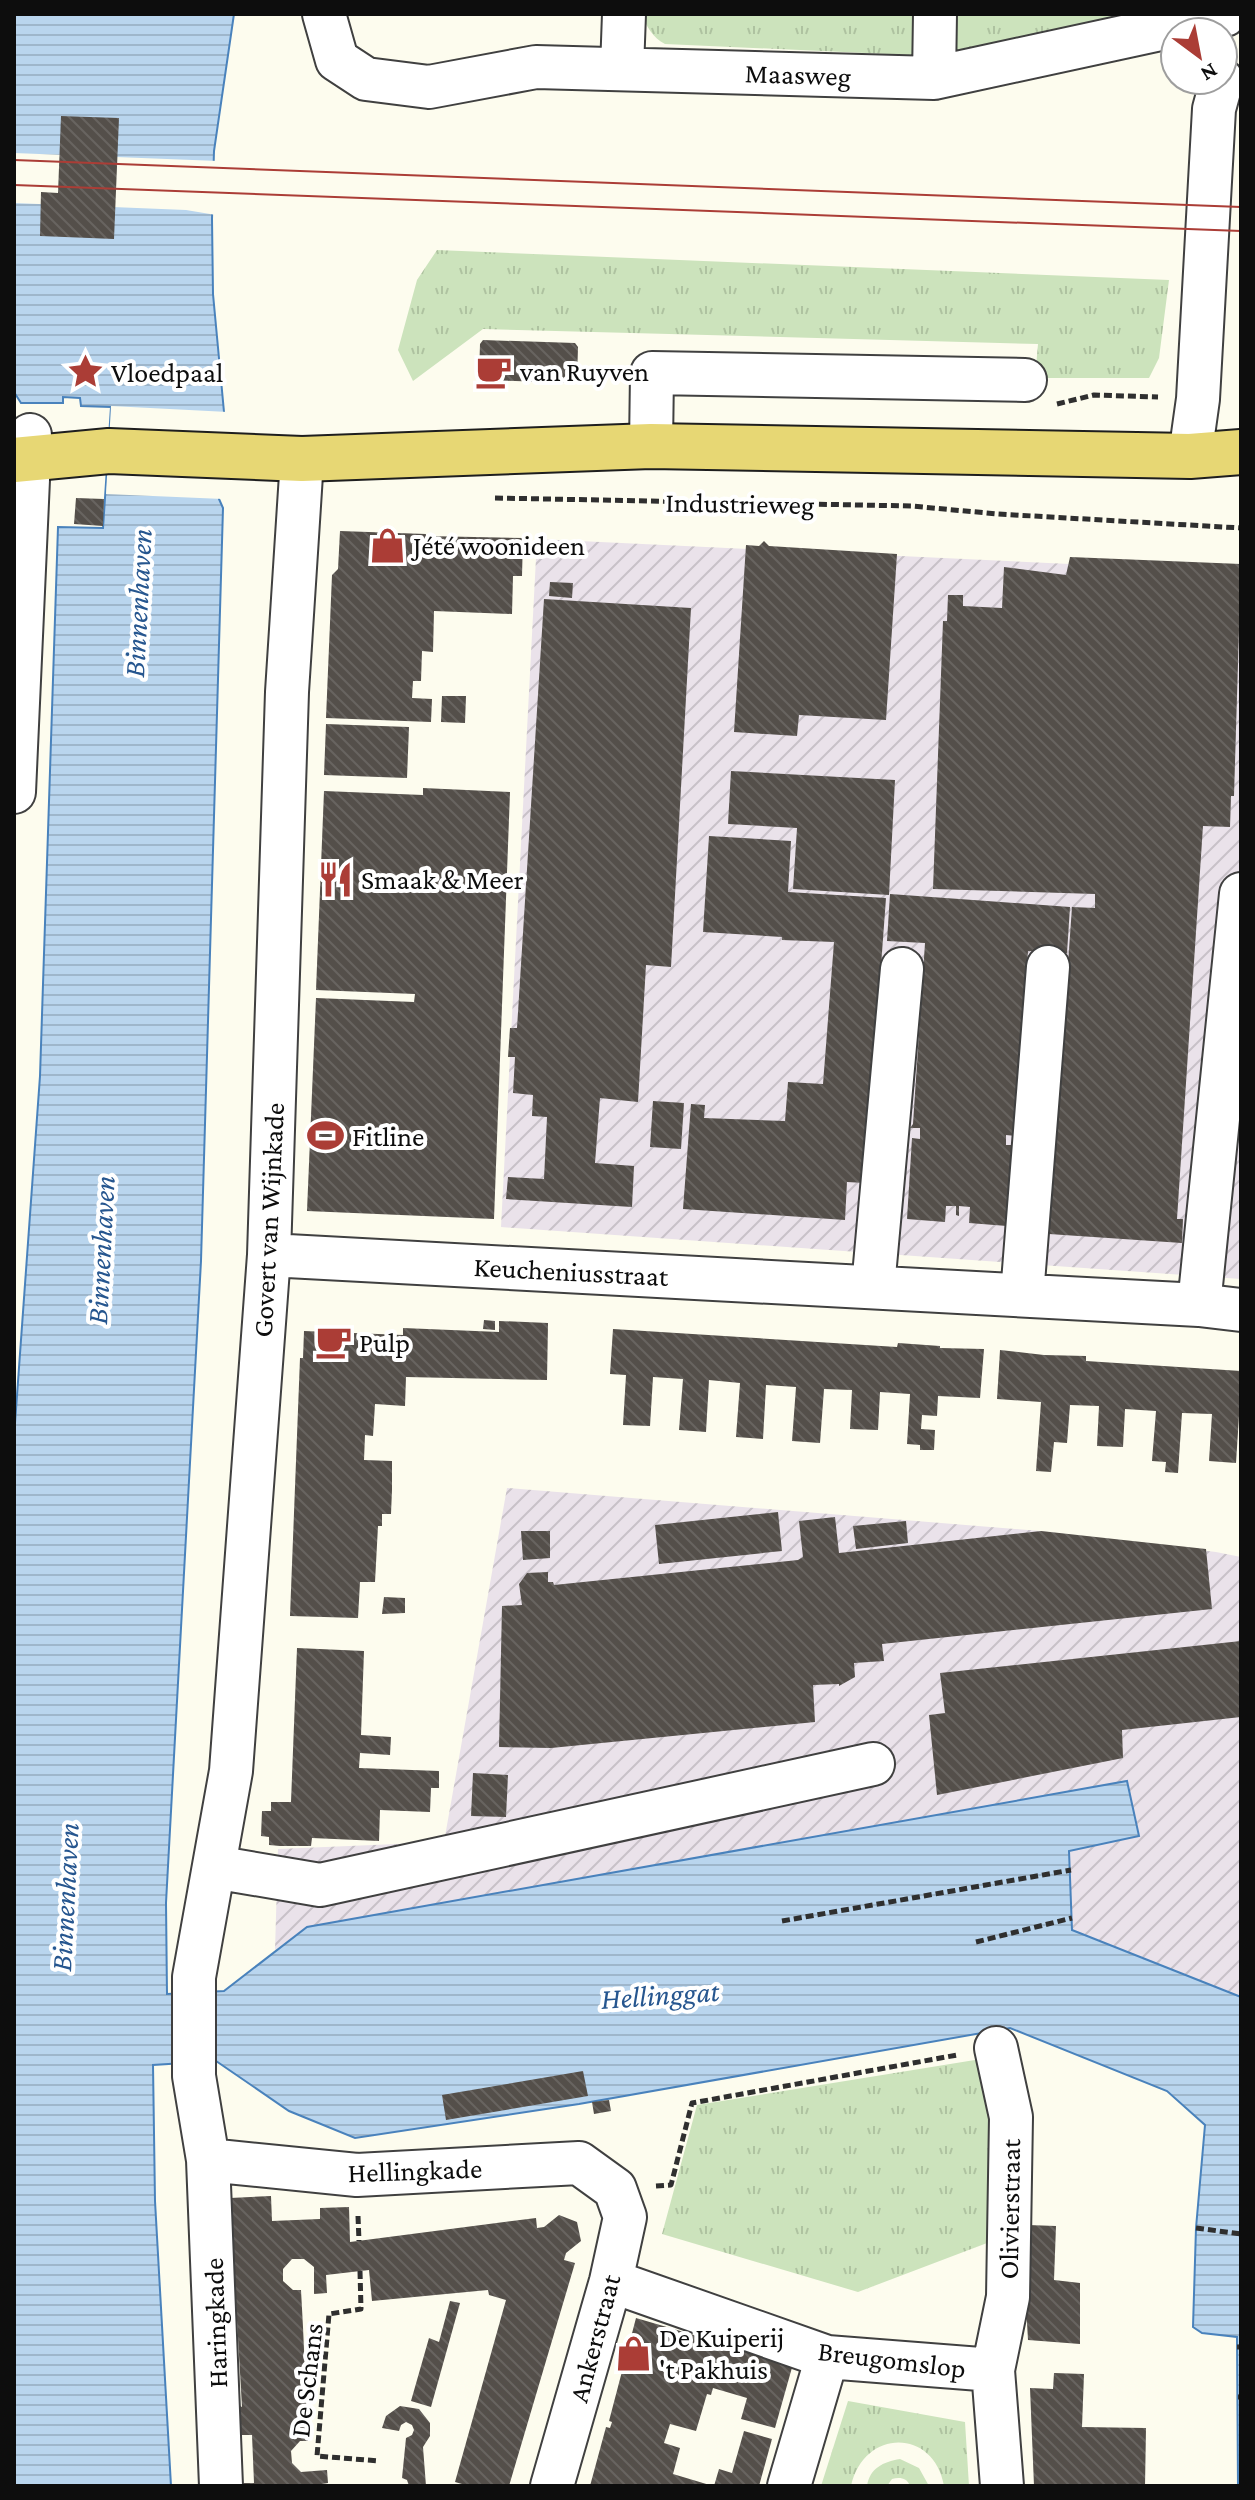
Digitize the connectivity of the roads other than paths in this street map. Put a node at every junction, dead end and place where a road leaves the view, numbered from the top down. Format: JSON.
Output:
{"nodes":[{"id":1,"x":324,"y":14,"type":"edge"},
{"id":2,"x":624,"y":14,"type":"edge"},
{"id":3,"x":935,"y":14,"type":"edge"},
{"id":4,"x":1225,"y":14,"type":"edge"},
{"id":5,"x":622,"y":69,"type":"junction"},
{"id":6,"x":934,"y":78,"type":"junction"},
{"id":7,"x":1220,"y":96,"type":"edge"},
{"id":8,"x":1025,"y":380,"type":"dead end"},
{"id":9,"x":651,"y":446,"type":"junction"},
{"id":10,"x":22,"y":447,"type":"edge"},
{"id":11,"x":1241,"y":452,"type":"edge"},
{"id":12,"x":1190,"y":456,"type":"junction"},
{"id":13,"x":302,"y":459,"type":"junction"},
{"id":14,"x":1241,"y":483,"type":"edge"},
{"id":15,"x":14,"y":792,"type":"edge"},
{"id":16,"x":1241,"y":894,"type":"edge"},
{"id":17,"x":1048,"y":967,"type":"dead end"},
{"id":18,"x":902,"y":969,"type":"dead end"},
{"id":19,"x":269,"y":1255,"type":"junction"},
{"id":20,"x":873,"y":1287,"type":"junction"},
{"id":21,"x":1022,"y":1295,"type":"junction"},
{"id":22,"x":1199,"y":1305,"type":"junction"},
{"id":23,"x":1241,"y":1310,"type":"edge"},
{"id":24,"x":873,"y":1764,"type":"dead end"},
{"id":25,"x":214,"y":1867,"type":"junction"},
{"id":26,"x":996,"y":2048,"type":"road end"},
{"id":27,"x":208,"y":2160,"type":"junction"},
{"id":28,"x":615,"y":2189,"type":"joint"},
{"id":29,"x":611,"y":2281,"type":"junction"},
{"id":30,"x":827,"y":2357,"type":"junction"},
{"id":31,"x":993,"y":2370,"type":"junction"},
{"id":32,"x":221,"y":2486,"type":"edge"},
{"id":33,"x":552,"y":2486,"type":"edge"},
{"id":34,"x":789,"y":2486,"type":"edge"},
{"id":35,"x":1002,"y":2486,"type":"edge"}],
"edges":[{"from":1,"to":5,"type":"street","name":"Maasweg"},
{"from":2,"to":5,"type":"street"},
{"from":3,"to":6,"type":"street"},
{"from":4,"to":6,"type":"street","name":"Maasweg"},
{"from":5,"to":6,"type":"street","name":"Maasweg"},
{"from":7,"to":12,"type":"street","name":"Maasweg"},
{"from":8,"to":9,"type":"street","name":"Industrieweg"},
{"from":9,"to":12,"type":"main road","name":"Industrieweg"},
{"from":9,"to":13,"type":"main road","name":"Industrieweg"},
{"from":10,"to":13,"type":"main road","name":"Industrieweg"},
{"from":10,"to":15,"type":"street"},
{"from":11,"to":12,"type":"main road","name":"Industrieweg"},
{"from":12,"to":14,"type":"main road","name":"Industrieweg"},
{"from":13,"to":19,"type":"street","name":"Govert van Wijnkade"},
{"from":16,"to":22,"type":"street"},
{"from":17,"to":21,"type":"street"},
{"from":18,"to":20,"type":"street"},
{"from":19,"to":20,"type":"street","name":"Keucheniusstraat"},
{"from":19,"to":25,"type":"street","name":"Govert van Wijnkade"},
{"from":20,"to":21,"type":"street","name":"Keucheniusstraat"},
{"from":21,"to":22,"type":"street","name":"Keucheniusstraat"},
{"from":22,"to":23,"type":"street","name":"Keucheniusstraat"},
{"from":24,"to":25,"type":"street"},
{"from":25,"to":27,"type":"street","name":"Govert van Wijnkade"},
{"from":26,"to":31,"type":"street","name":"Olivierstraat"},
{"from":27,"to":28,"type":"street","name":"Hellingkade"},
{"from":27,"to":32,"type":"street","name":"Haringkade"},
{"from":28,"to":29,"type":"street","name":"Ankerstraat"},
{"from":29,"to":30,"type":"street","name":"Breugomslop"},
{"from":29,"to":33,"type":"street","name":"Ankerstraat"},
{"from":30,"to":31,"type":"street","name":"Breugomslop"},
{"from":30,"to":34,"type":"street"},
{"from":31,"to":35,"type":"street","name":"Olivierstraat"}]}
